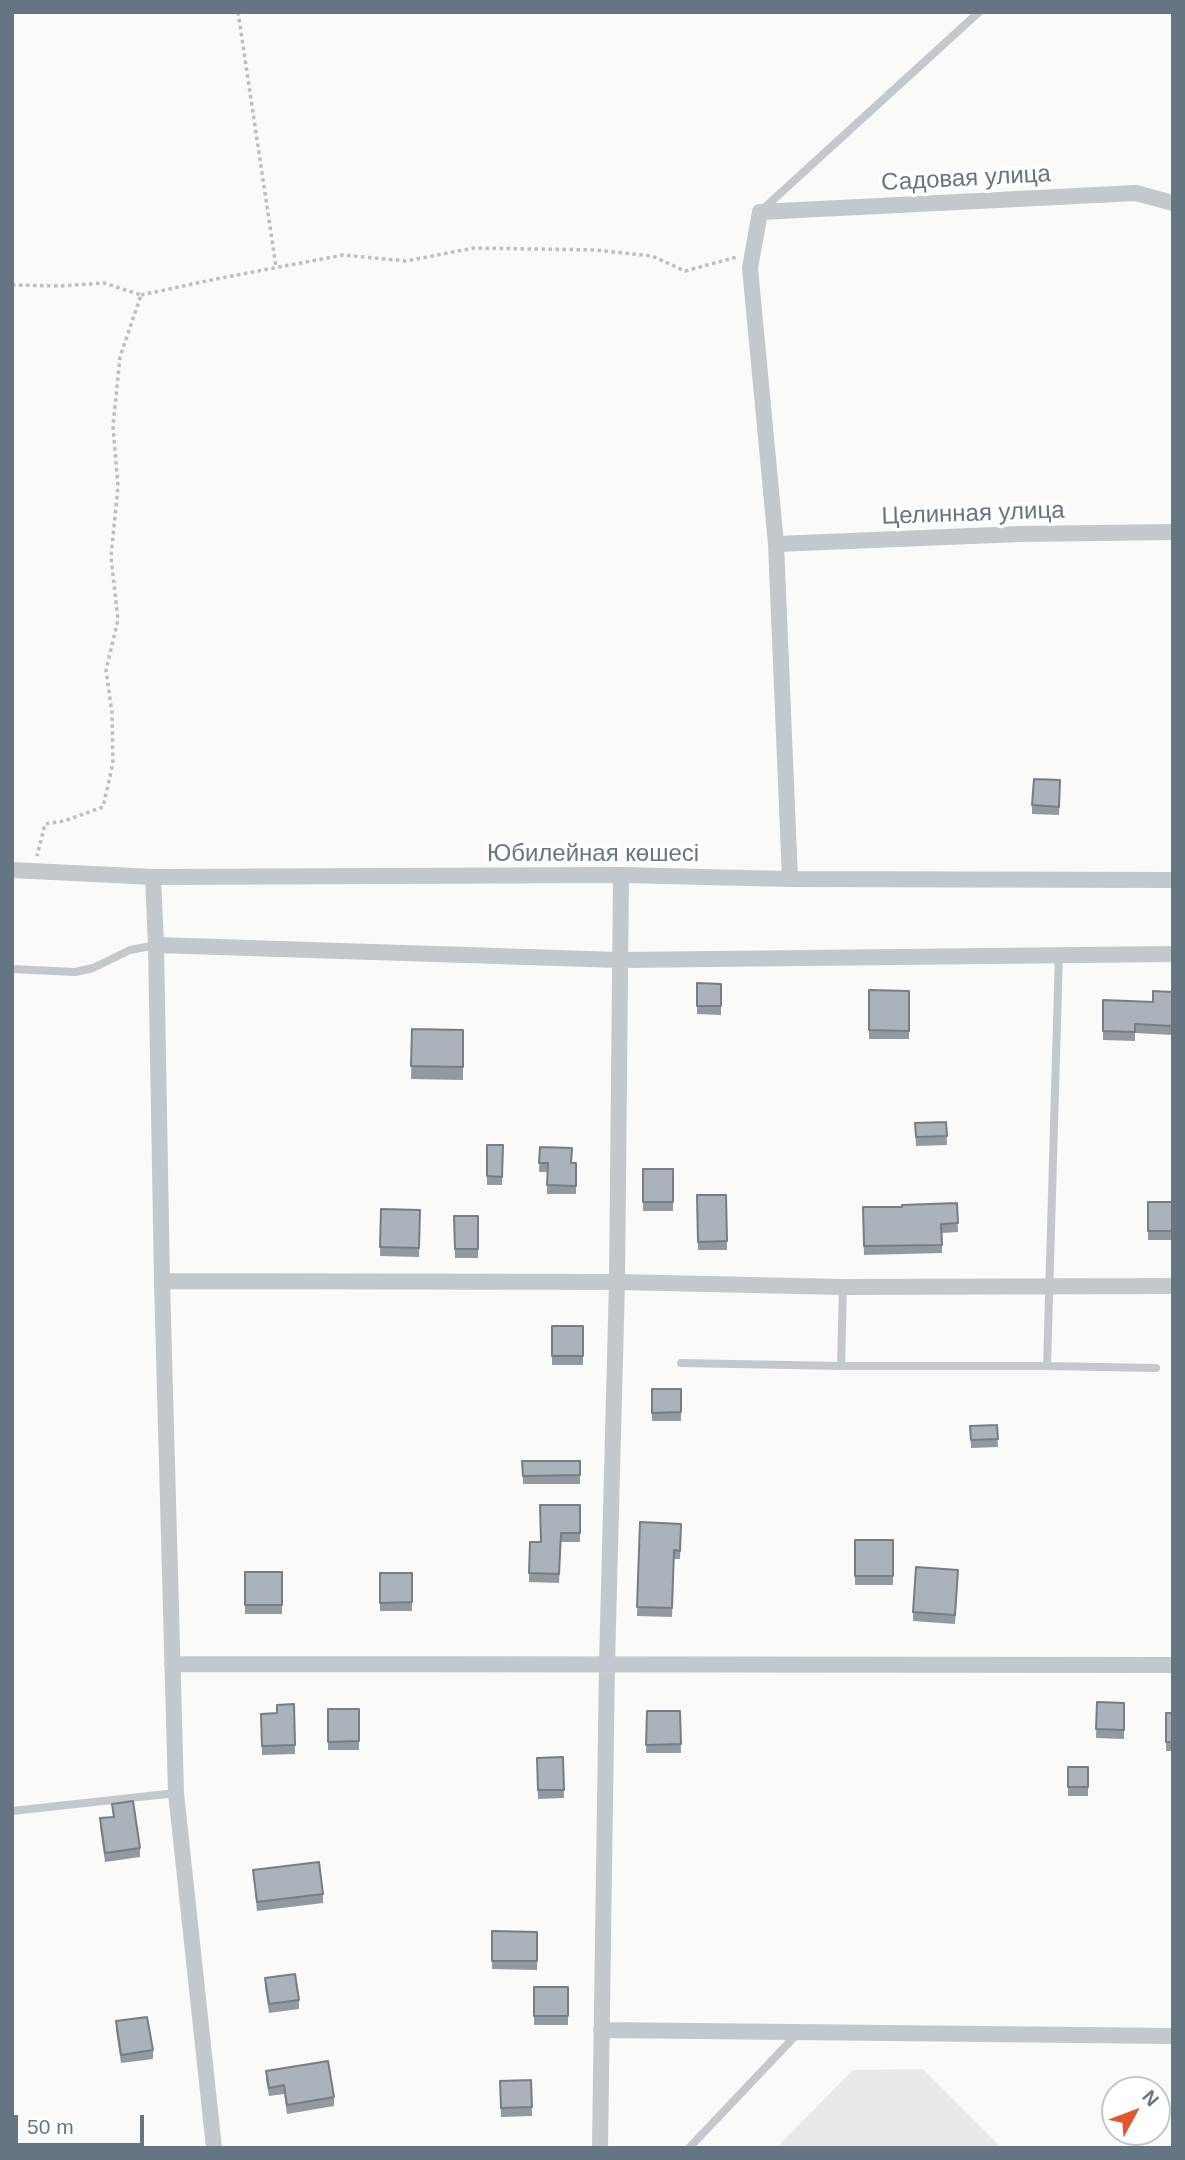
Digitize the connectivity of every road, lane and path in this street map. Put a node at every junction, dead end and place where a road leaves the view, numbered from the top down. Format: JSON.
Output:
{"nodes":[{"id":1,"x":238,"y":12,"type":"edge"},
{"id":2,"x":979,"y":12,"type":"edge"},
{"id":3,"x":1173,"y":203,"type":"edge"},
{"id":4,"x":760,"y":212,"type":"junction"},
{"id":5,"x":753,"y":250,"type":"junction"},
{"id":6,"x":276,"y":267,"type":"junction"},
{"id":7,"x":12,"y":285,"type":"edge"},
{"id":8,"x":141,"y":295,"type":"junction"},
{"id":9,"x":1173,"y":532,"type":"edge"},
{"id":10,"x":775,"y":544,"type":"junction"},
{"id":11,"x":12,"y":870,"type":"edge"},
{"id":12,"x":33,"y":872,"type":"junction"},
{"id":13,"x":621,"y":875,"type":"junction"},
{"id":14,"x":153,"y":877,"type":"junction"},
{"id":15,"x":790,"y":879,"type":"junction"},
{"id":16,"x":1173,"y":880,"type":"edge"},
{"id":17,"x":156,"y":945,"type":"junction"},
{"id":18,"x":1059,"y":954,"type":"junction"},
{"id":19,"x":1173,"y":954,"type":"edge"},
{"id":20,"x":620,"y":960,"type":"junction"},
{"id":21,"x":12,"y":969,"type":"edge"},
{"id":22,"x":162,"y":1281,"type":"junction"},
{"id":23,"x":617,"y":1282,"type":"junction"},
{"id":24,"x":1051,"y":1286,"type":"junction"},
{"id":25,"x":1173,"y":1286,"type":"edge"},
{"id":26,"x":843,"y":1287,"type":"junction"},
{"id":27,"x":681,"y":1363,"type":"dead end"},
{"id":28,"x":841,"y":1366,"type":"junction"},
{"id":29,"x":1047,"y":1366,"type":"junction"},
{"id":30,"x":1156,"y":1368,"type":"dead end"},
{"id":31,"x":607,"y":1663,"type":"junction"},
{"id":32,"x":172,"y":1664,"type":"junction"},
{"id":33,"x":1173,"y":1665,"type":"edge"},
{"id":34,"x":176,"y":1793,"type":"junction"},
{"id":35,"x":12,"y":1811,"type":"edge"},
{"id":36,"x":601,"y":2030,"type":"junction"},
{"id":37,"x":798,"y":2034,"type":"junction"},
{"id":38,"x":1173,"y":2036,"type":"edge"},
{"id":39,"x":214,"y":2148,"type":"edge"},
{"id":40,"x":600,"y":2148,"type":"edge"},
{"id":41,"x":689,"y":2148,"type":"edge"}],
"edges":[{"from":1,"to":6,"type":"path"},
{"from":2,"to":4,"type":"lane"},
{"from":3,"to":4,"type":"street","name":"Садовая улица"},
{"from":4,"to":5,"type":"street"},
{"from":5,"to":6,"type":"path"},
{"from":5,"to":10,"type":"street"},
{"from":6,"to":8,"type":"path"},
{"from":7,"to":8,"type":"path"},
{"from":8,"to":12,"type":"path"},
{"from":9,"to":10,"type":"street","name":"Целинная улица"},
{"from":10,"to":15,"type":"street"},
{"from":11,"to":12,"type":"street","name":"Юбилейная көшесі"},
{"from":12,"to":14,"type":"street","name":"Юбилейная көшесі"},
{"from":13,"to":14,"type":"street","name":"Юбилейная көшесі"},
{"from":13,"to":15,"type":"street","name":"Юбилейная көшесі"},
{"from":13,"to":20,"type":"street"},
{"from":14,"to":17,"type":"street"},
{"from":15,"to":16,"type":"street","name":"Юбилейная көшесі"},
{"from":17,"to":20,"type":"street"},
{"from":17,"to":21,"type":"lane"},
{"from":17,"to":22,"type":"street"},
{"from":18,"to":19,"type":"street"},
{"from":18,"to":20,"type":"street"},
{"from":18,"to":24,"type":"lane"},
{"from":20,"to":23,"type":"street"},
{"from":22,"to":23,"type":"street"},
{"from":22,"to":32,"type":"street"},
{"from":23,"to":26,"type":"street"},
{"from":23,"to":31,"type":"street"},
{"from":24,"to":25,"type":"street"},
{"from":24,"to":26,"type":"street"},
{"from":24,"to":29,"type":"lane"},
{"from":26,"to":28,"type":"lane"},
{"from":27,"to":28,"type":"lane"},
{"from":28,"to":29,"type":"lane"},
{"from":29,"to":30,"type":"lane"},
{"from":31,"to":32,"type":"street"},
{"from":31,"to":33,"type":"street"},
{"from":31,"to":36,"type":"street"},
{"from":32,"to":34,"type":"street"},
{"from":34,"to":35,"type":"lane"},
{"from":34,"to":39,"type":"street"},
{"from":36,"to":37,"type":"street"},
{"from":36,"to":40,"type":"street"},
{"from":37,"to":38,"type":"street"},
{"from":37,"to":41,"type":"lane"}]}
